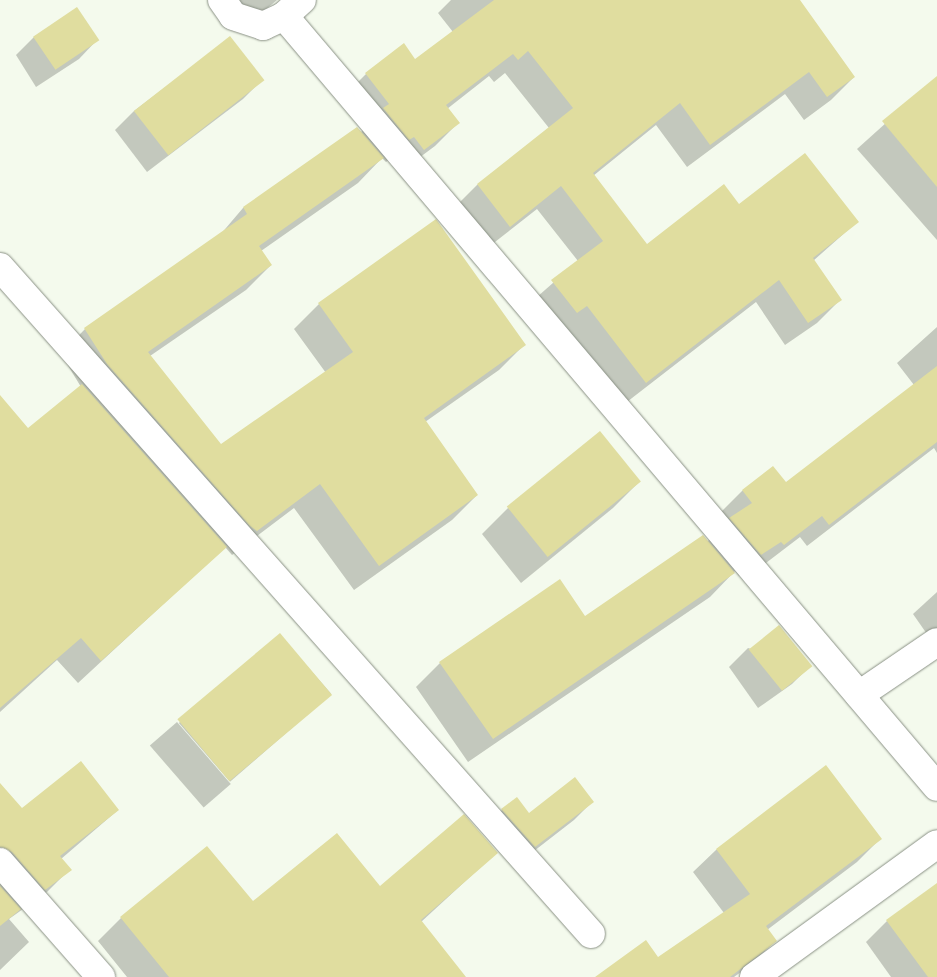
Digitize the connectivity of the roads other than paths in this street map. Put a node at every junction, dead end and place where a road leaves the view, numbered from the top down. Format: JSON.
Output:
{"nodes":[{"id":1,"x":222,"y":0,"type":"edge"},
{"id":2,"x":293,"y":8,"type":"edge"},
{"id":3,"x":0,"y":267,"type":"edge"},
{"id":4,"x":937,"y":642,"type":"edge"},
{"id":5,"x":859,"y":695,"type":"junction"},
{"id":6,"x":937,"y":787,"type":"edge"},
{"id":7,"x":937,"y":844,"type":"edge"},
{"id":8,"x":0,"y":862,"type":"edge"},
{"id":9,"x":591,"y":934,"type":"dead end"},
{"id":10,"x":101,"y":977,"type":"edge"},
{"id":11,"x":754,"y":977,"type":"edge"}],
"edges":[{"from":1,"to":2,"type":"street"},
{"from":2,"to":5,"type":"street"},
{"from":3,"to":9,"type":"street"},
{"from":4,"to":5,"type":"street"},
{"from":5,"to":6,"type":"street"},
{"from":7,"to":11,"type":"street"},
{"from":8,"to":10,"type":"street"}]}
